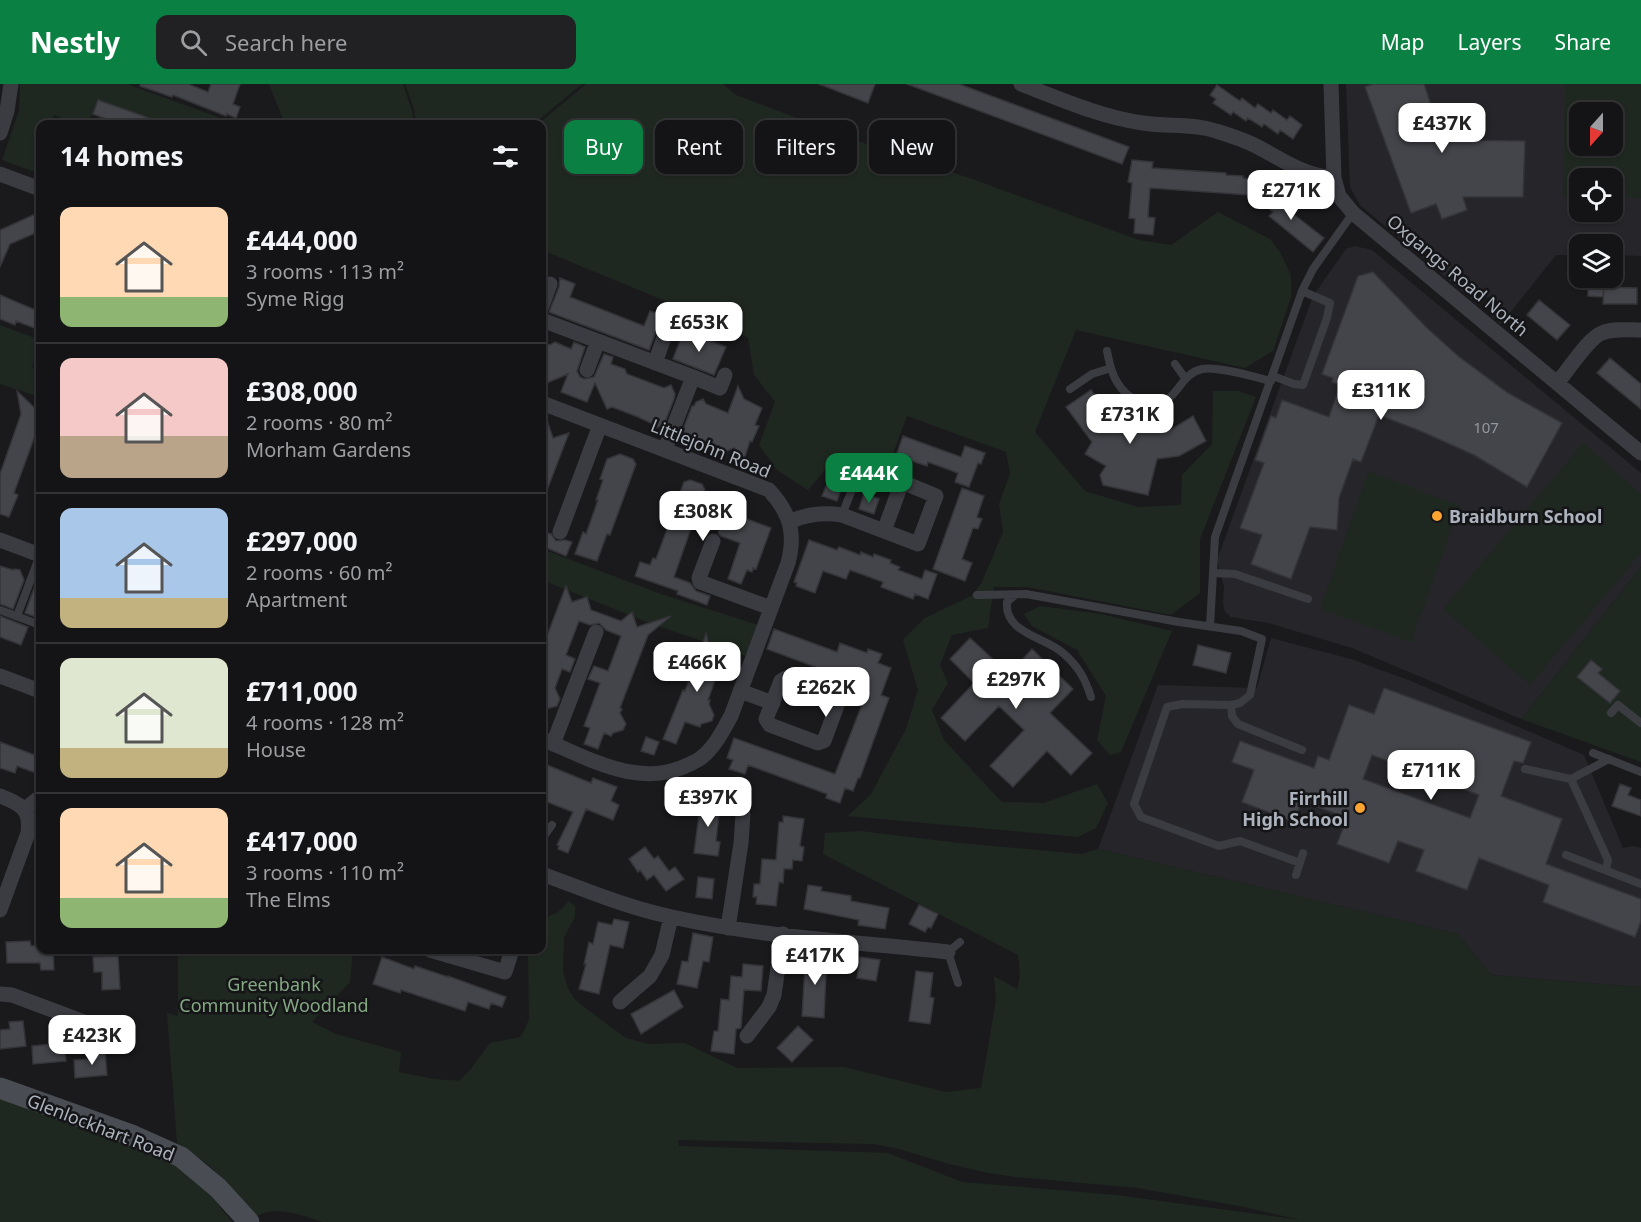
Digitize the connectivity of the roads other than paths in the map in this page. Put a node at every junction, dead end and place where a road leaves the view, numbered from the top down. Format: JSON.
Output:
{"nodes":[{"id":1,"x":11,"y":84,"type":"edge"},
{"id":2,"x":1021,"y":84,"type":"edge"},
{"id":3,"x":1331,"y":84,"type":"edge"},
{"id":4,"x":1053,"y":90,"type":"edge"},
{"id":5,"x":0,"y":133,"type":"edge"},
{"id":6,"x":0,"y":174,"type":"edge"},
{"id":7,"x":1334,"y":178,"type":"junction"},
{"id":8,"x":36,"y":188,"type":"edge"},
{"id":9,"x":1353,"y":213,"type":"junction"},
{"id":10,"x":550,"y":284,"type":"dead end"},
{"id":11,"x":1302,"y":291,"type":"junction"},
{"id":12,"x":546,"y":295,"type":"edge"},
{"id":13,"x":546,"y":322,"type":"edge"},
{"id":14,"x":1641,"y":330,"type":"edge"},
{"id":15,"x":666,"y":332,"type":"dead end"},
{"id":16,"x":598,"y":341,"type":"junction"},
{"id":17,"x":1107,"y":351,"type":"dead end"},
{"id":18,"x":655,"y":363,"type":"junction"},
{"id":19,"x":1175,"y":364,"type":"dead end"},
{"id":20,"x":1111,"y":368,"type":"junction"},
{"id":21,"x":586,"y":370,"type":"dead end"},
{"id":22,"x":725,"y":375,"type":"dead end"},
{"id":23,"x":693,"y":377,"type":"junction"},
{"id":24,"x":1185,"y":378,"type":"junction"},
{"id":25,"x":1272,"y":378,"type":"junction"},
{"id":26,"x":1557,"y":383,"type":"junction"},
{"id":27,"x":1070,"y":389,"type":"dead end"},
{"id":28,"x":546,"y":405,"type":"edge"},
{"id":29,"x":600,"y":425,"type":"junction"},
{"id":30,"x":665,"y":449,"type":"junction"},
{"id":31,"x":1641,"y":453,"type":"edge"},
{"id":32,"x":853,"y":487,"type":"dead end"},
{"id":33,"x":842,"y":515,"type":"junction"},
{"id":34,"x":789,"y":522,"type":"junction"},
{"id":35,"x":884,"y":531,"type":"dead end"},
{"id":36,"x":560,"y":532,"type":"dead end"},
{"id":37,"x":0,"y":540,"type":"edge"},
{"id":38,"x":713,"y":541,"type":"dead end"},
{"id":39,"x":36,"y":554,"type":"edge"},
{"id":40,"x":36,"y":565,"type":"edge"},
{"id":41,"x":1213,"y":573,"type":"junction"},
{"id":42,"x":977,"y":595,"type":"dead end"},
{"id":43,"x":1014,"y":596,"type":"junction"},
{"id":44,"x":1308,"y":599,"type":"dead end"},
{"id":45,"x":771,"y":608,"type":"junction"},
{"id":46,"x":0,"y":610,"type":"edge"},
{"id":47,"x":16,"y":616,"type":"junction"},
{"id":48,"x":36,"y":624,"type":"edge"},
{"id":49,"x":1210,"y":626,"type":"junction"},
{"id":50,"x":596,"y":632,"type":"dead end"},
{"id":51,"x":0,"y":676,"type":"edge"},
{"id":52,"x":36,"y":690,"type":"edge"},
{"id":53,"x":740,"y":691,"type":"junction"},
{"id":54,"x":1091,"y":697,"type":"dead end"},
{"id":55,"x":773,"y":703,"type":"junction"},
{"id":56,"x":1231,"y":705,"type":"junction"},
{"id":57,"x":1611,"y":713,"type":"dead end"},
{"id":58,"x":1641,"y":723,"type":"edge"},
{"id":59,"x":548,"y":741,"type":"edge"},
{"id":60,"x":1302,"y":750,"type":"dead end"},
{"id":61,"x":1593,"y":753,"type":"dead end"},
{"id":62,"x":1609,"y":759,"type":"junction"},
{"id":63,"x":1525,"y":769,"type":"dead end"},
{"id":64,"x":1641,"y":772,"type":"edge"},
{"id":65,"x":1571,"y":779,"type":"junction"},
{"id":66,"x":0,"y":796,"type":"edge"},
{"id":67,"x":36,"y":799,"type":"edge"},
{"id":68,"x":25,"y":809,"type":"junction"},
{"id":69,"x":743,"y":814,"type":"dead end"},
{"id":70,"x":552,"y":825,"type":"dead end"},
{"id":71,"x":546,"y":833,"type":"edge"},
{"id":72,"x":1303,"y":853,"type":"dead end"},
{"id":73,"x":1566,"y":855,"type":"dead end"},
{"id":74,"x":1300,"y":863,"type":"junction"},
{"id":75,"x":1606,"y":870,"type":"junction"},
{"id":76,"x":1296,"y":875,"type":"dead end"},
{"id":77,"x":546,"y":876,"type":"edge"},
{"id":78,"x":1641,"y":884,"type":"edge"},
{"id":79,"x":0,"y":909,"type":"edge"},
{"id":80,"x":671,"y":917,"type":"junction"},
{"id":81,"x":728,"y":928,"type":"junction"},
{"id":82,"x":783,"y":934,"type":"junction"},
{"id":83,"x":954,"y":947,"type":"joint"},
{"id":84,"x":444,"y":954,"type":"edge"},
{"id":85,"x":511,"y":954,"type":"edge"},
{"id":86,"x":958,"y":984,"type":"dead end"},
{"id":87,"x":0,"y":994,"type":"edge"},
{"id":88,"x":620,"y":1002,"type":"dead end"},
{"id":89,"x":103,"y":1029,"type":"dead end"},
{"id":90,"x":747,"y":1036,"type":"dead end"},
{"id":91,"x":0,"y":1088,"type":"edge"},
{"id":92,"x":249,"y":1222,"type":"edge"}],
"edges":[{"from":1,"to":5,"type":"street"},
{"from":2,"to":4,"type":"street"},
{"from":3,"to":7,"type":"street","name":"Oxgangs Road North"},
{"from":4,"to":7,"type":"street"},
{"from":6,"to":8,"type":"street"},
{"from":7,"to":9,"type":"street","name":"Oxgangs Road North"},
{"from":9,"to":11,"type":"lane"},
{"from":9,"to":26,"type":"street","name":"Oxgangs Road North"},
{"from":10,"to":12,"type":"street"},
{"from":11,"to":25,"type":"lane"},
{"from":11,"to":25,"type":"lane"},
{"from":13,"to":16,"type":"street"},
{"from":14,"to":26,"type":"street"},
{"from":15,"to":18,"type":"street"},
{"from":16,"to":18,"type":"street"},
{"from":16,"to":21,"type":"street"},
{"from":17,"to":20,"type":"lane"},
{"from":18,"to":23,"type":"street"},
{"from":19,"to":24,"type":"lane"},
{"from":20,"to":24,"type":"lane"},
{"from":20,"to":27,"type":"lane"},
{"from":22,"to":23,"type":"street"},
{"from":23,"to":30,"type":"street"},
{"from":24,"to":25,"type":"lane"},
{"from":25,"to":41,"type":"lane"},
{"from":26,"to":31,"type":"street","name":"Oxgangs Road North"},
{"from":28,"to":29,"type":"street","name":"Littlejohn Road"},
{"from":29,"to":30,"type":"street","name":"Littlejohn Road"},
{"from":29,"to":36,"type":"street"},
{"from":30,"to":34,"type":"street","name":"Littlejohn Road"},
{"from":32,"to":33,"type":"lane"},
{"from":33,"to":34,"type":"street"},
{"from":33,"to":35,"type":"street"},
{"from":34,"to":45,"type":"street","name":"Littlejohn Road"},
{"from":37,"to":39,"type":"street"},
{"from":38,"to":45,"type":"street"},
{"from":40,"to":47,"type":"lane"},
{"from":41,"to":44,"type":"lane"},
{"from":41,"to":49,"type":"lane"},
{"from":42,"to":43,"type":"lane"},
{"from":43,"to":49,"type":"lane"},
{"from":43,"to":54,"type":"lane"},
{"from":45,"to":53,"type":"street","name":"Littlejohn Road"},
{"from":46,"to":47,"type":"lane"},
{"from":47,"to":48,"type":"lane"},
{"from":49,"to":56,"type":"lane"},
{"from":50,"to":59,"type":"street"},
{"from":51,"to":52,"type":"street"},
{"from":53,"to":55,"type":"street"},
{"from":53,"to":59,"type":"street","name":"Littlejohn Road"},
{"from":55,"to":55,"type":"street"},
{"from":56,"to":60,"type":"lane"},
{"from":56,"to":74,"type":"lane"},
{"from":57,"to":58,"type":"lane"},
{"from":61,"to":62,"type":"lane"},
{"from":62,"to":64,"type":"lane"},
{"from":62,"to":65,"type":"lane"},
{"from":63,"to":65,"type":"lane"},
{"from":65,"to":75,"type":"lane"},
{"from":66,"to":68,"type":"street"},
{"from":67,"to":68,"type":"street"},
{"from":68,"to":79,"type":"street"},
{"from":69,"to":81,"type":"street"},
{"from":70,"to":71,"type":"lane"},
{"from":72,"to":74,"type":"lane"},
{"from":73,"to":75,"type":"lane"},
{"from":74,"to":76,"type":"lane"},
{"from":75,"to":78,"type":"lane"},
{"from":77,"to":80,"type":"street"},
{"from":80,"to":81,"type":"street"},
{"from":80,"to":88,"type":"street"},
{"from":81,"to":82,"type":"street"},
{"from":82,"to":83,"type":"street"},
{"from":82,"to":90,"type":"street"},
{"from":83,"to":86,"type":"lane"},
{"from":84,"to":85,"type":"street"},
{"from":87,"to":89,"type":"street"},
{"from":91,"to":92,"type":"street","name":"Glenlockhart Road"}]}
